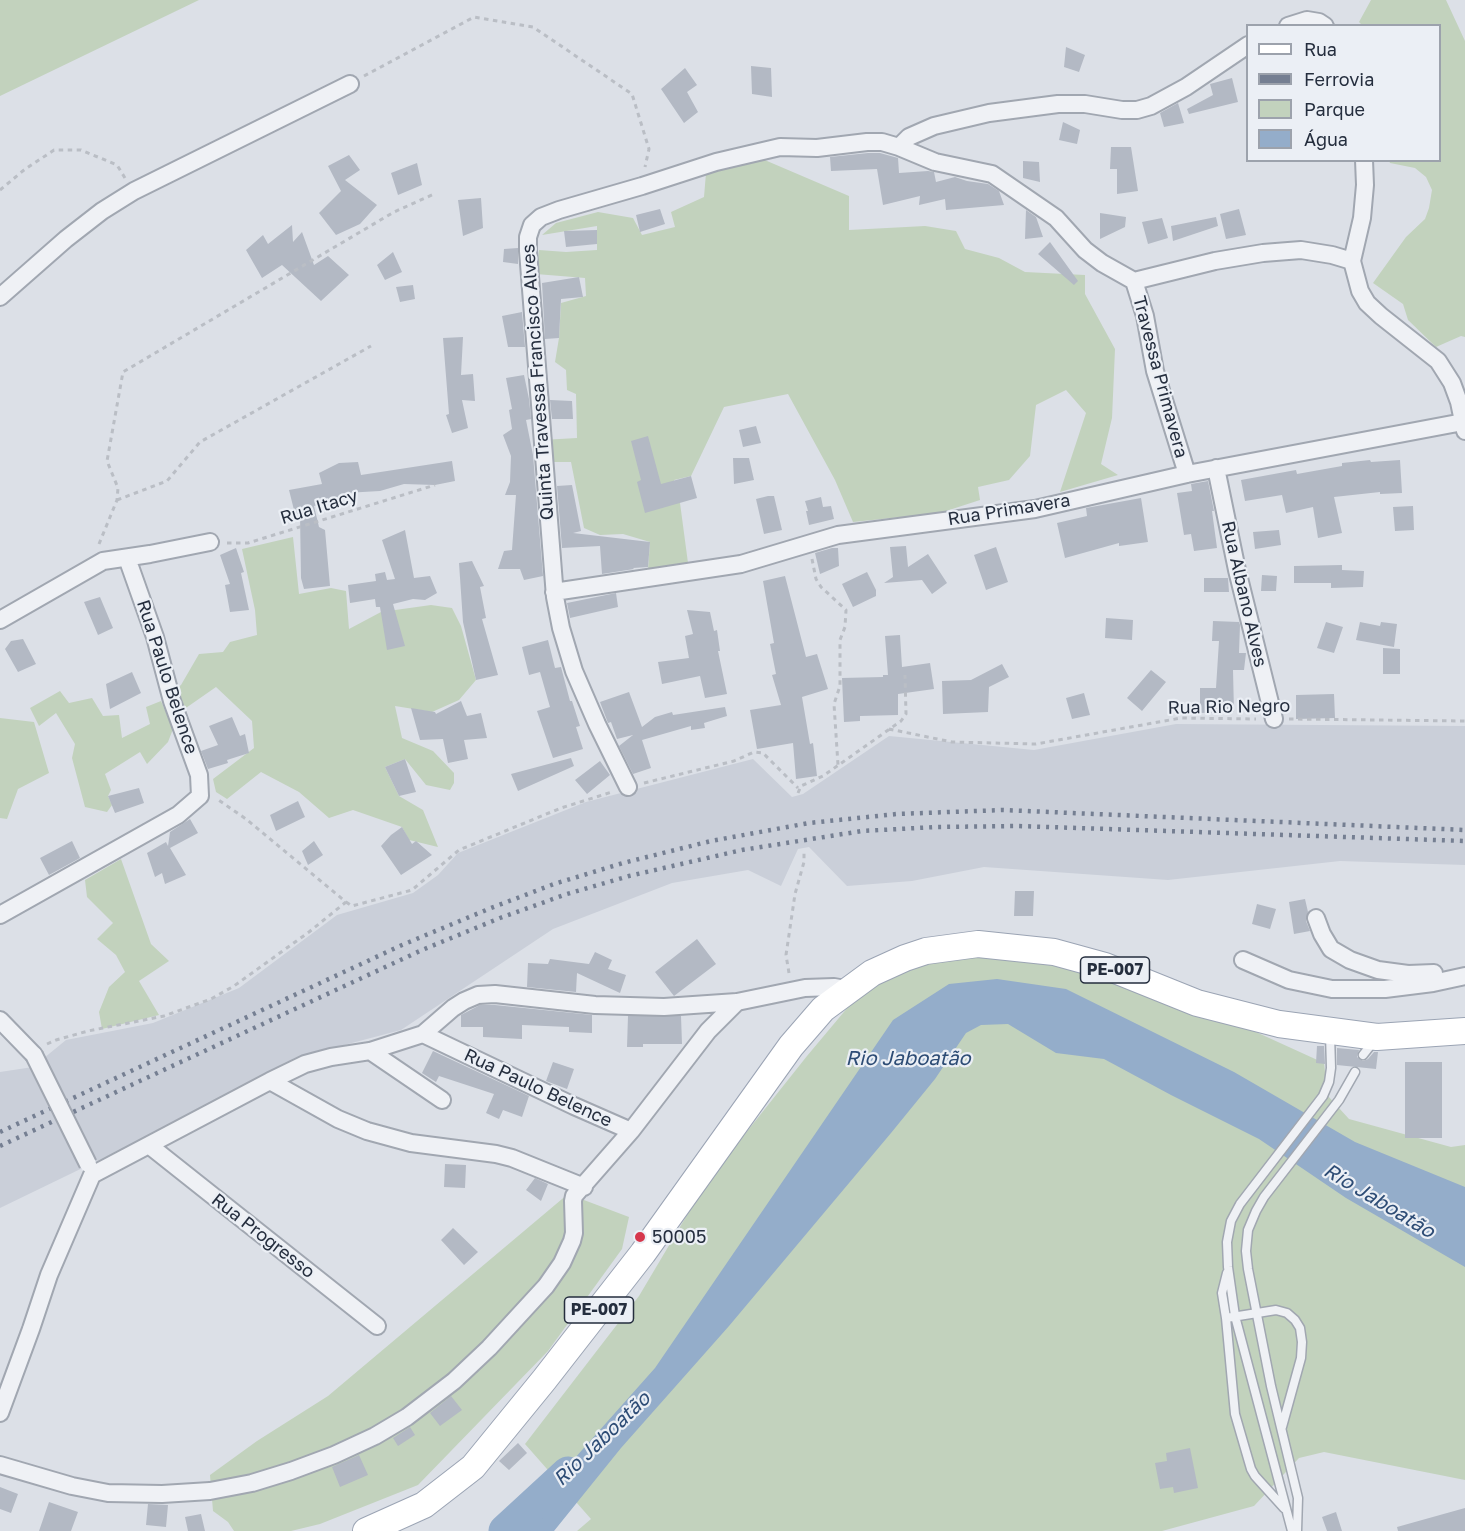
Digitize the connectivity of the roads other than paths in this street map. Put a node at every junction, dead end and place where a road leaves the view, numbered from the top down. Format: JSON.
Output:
{"nodes":[{"id":1,"x":1294,"y":24,"type":"edge"},
{"id":2,"x":1322,"y":24,"type":"edge"},
{"id":3,"x":1246,"y":46,"type":"edge"},
{"id":4,"x":350,"y":84,"type":"road end"},
{"id":5,"x":899,"y":147,"type":"junction"},
{"id":6,"x":1364,"y":162,"type":"edge"},
{"id":7,"x":642,"y":186,"type":"joint"},
{"id":8,"x":1352,"y":261,"type":"junction"},
{"id":9,"x":1134,"y":281,"type":"junction"},
{"id":10,"x":0,"y":297,"type":"edge"},
{"id":11,"x":1464,"y":426,"type":"edge"},
{"id":12,"x":1216,"y":468,"type":"junction"},
{"id":13,"x":1187,"y":474,"type":"junction"},
{"id":14,"x":210,"y":542,"type":"road end"},
{"id":15,"x":127,"y":558,"type":"junction"},
{"id":16,"x":554,"y":592,"type":"junction"},
{"id":17,"x":0,"y":620,"type":"edge"},
{"id":18,"x":1274,"y":719,"type":"road end"},
{"id":19,"x":628,"y":787,"type":"road end"},
{"id":20,"x":0,"y":915,"type":"edge"},
{"id":21,"x":1316,"y":918,"type":"dead end"},
{"id":22,"x":1243,"y":960,"type":"dead end"},
{"id":23,"x":1465,"y":971,"type":"edge"},
{"id":24,"x":1465,"y":976,"type":"edge"},
{"id":25,"x":851,"y":990,"type":"junction"},
{"id":26,"x":737,"y":1002,"type":"junction"},
{"id":27,"x":0,"y":1020,"type":"edge"},
{"id":28,"x":1330,"y":1030,"type":"junction"},
{"id":29,"x":1465,"y":1031,"type":"edge"},
{"id":30,"x":423,"y":1034,"type":"junction"},
{"id":31,"x":370,"y":1051,"type":"junction"},
{"id":32,"x":1355,"y":1072,"type":"dead end"},
{"id":33,"x":270,"y":1081,"type":"junction"},
{"id":34,"x":442,"y":1100,"type":"dead end"},
{"id":35,"x":631,"y":1131,"type":"junction"},
{"id":36,"x":150,"y":1146,"type":"junction"},
{"id":37,"x":90,"y":1170,"type":"junction"},
{"id":38,"x":584,"y":1187,"type":"junction"},
{"id":39,"x":1256,"y":1312,"type":"junction"},
{"id":40,"x":1230,"y":1317,"type":"junction"},
{"id":41,"x":377,"y":1326,"type":"dead end"},
{"id":42,"x":0,"y":1413,"type":"edge"},
{"id":43,"x":1281,"y":1431,"type":"junction"},
{"id":44,"x":0,"y":1465,"type":"edge"},
{"id":45,"x":1286,"y":1510,"type":"junction"},
{"id":46,"x":366,"y":1531,"type":"edge"},
{"id":47,"x":1292,"y":1531,"type":"edge"},
{"id":48,"x":1297,"y":1531,"type":"edge"}],
"edges":[{"from":1,"to":2,"type":"street"},
{"from":3,"to":5,"type":"street"},
{"from":4,"to":10,"type":"street"},
{"from":5,"to":7,"type":"street","name":"Travessa Primavera"},
{"from":5,"to":9,"type":"street","name":"Travessa Primavera"},
{"from":6,"to":8,"type":"street"},
{"from":7,"to":16,"type":"street","name":"Quinta Travessa Francisco Alves"},
{"from":8,"to":9,"type":"street"},
{"from":8,"to":11,"type":"street"},
{"from":9,"to":13,"type":"street","name":"Travessa Primavera"},
{"from":11,"to":12,"type":"street","name":"Rua Primavera"},
{"from":12,"to":13,"type":"street","name":"Rua Primavera"},
{"from":12,"to":18,"type":"street","name":"Rua Albano Alves"},
{"from":13,"to":16,"type":"street","name":"Rua Primavera"},
{"from":14,"to":15,"type":"street"},
{"from":15,"to":17,"type":"street"},
{"from":15,"to":20,"type":"street","name":"Rua Paulo Belence"},
{"from":16,"to":19,"type":"street","name":"Quinta Travessa Francisco Alves"},
{"from":21,"to":23,"type":"street"},
{"from":22,"to":24,"type":"street"},
{"from":25,"to":26,"type":"street"},
{"from":25,"to":28,"type":"main road","number":"PE-007"},
{"from":25,"to":46,"type":"main road","number":"PE-007"},
{"from":26,"to":30,"type":"street"},
{"from":26,"to":35,"type":"street","name":"Rua Paulo Belence"},
{"from":27,"to":37,"type":"street","bridge":true},
{"from":28,"to":29,"type":"main road","number":"PE-007"},
{"from":28,"to":40,"type":"lane"},
{"from":30,"to":31,"type":"street"},
{"from":30,"to":35,"type":"street","name":"Rua Paulo Belence"},
{"from":31,"to":33,"type":"street"},
{"from":31,"to":34,"type":"street"},
{"from":32,"to":39,"type":"lane"},
{"from":33,"to":36,"type":"street"},
{"from":33,"to":38,"type":"street"},
{"from":35,"to":38,"type":"street"},
{"from":36,"to":37,"type":"street"},
{"from":36,"to":41,"type":"street","name":"Rua Progresso"},
{"from":37,"to":42,"type":"street"},
{"from":38,"to":44,"type":"street"},
{"from":39,"to":40,"type":"lane"},
{"from":39,"to":43,"type":"lane"},
{"from":39,"to":43,"type":"lane"},
{"from":40,"to":45,"type":"lane"},
{"from":40,"to":45,"type":"lane"},
{"from":43,"to":48,"type":"lane"},
{"from":45,"to":47,"type":"lane"}]}
